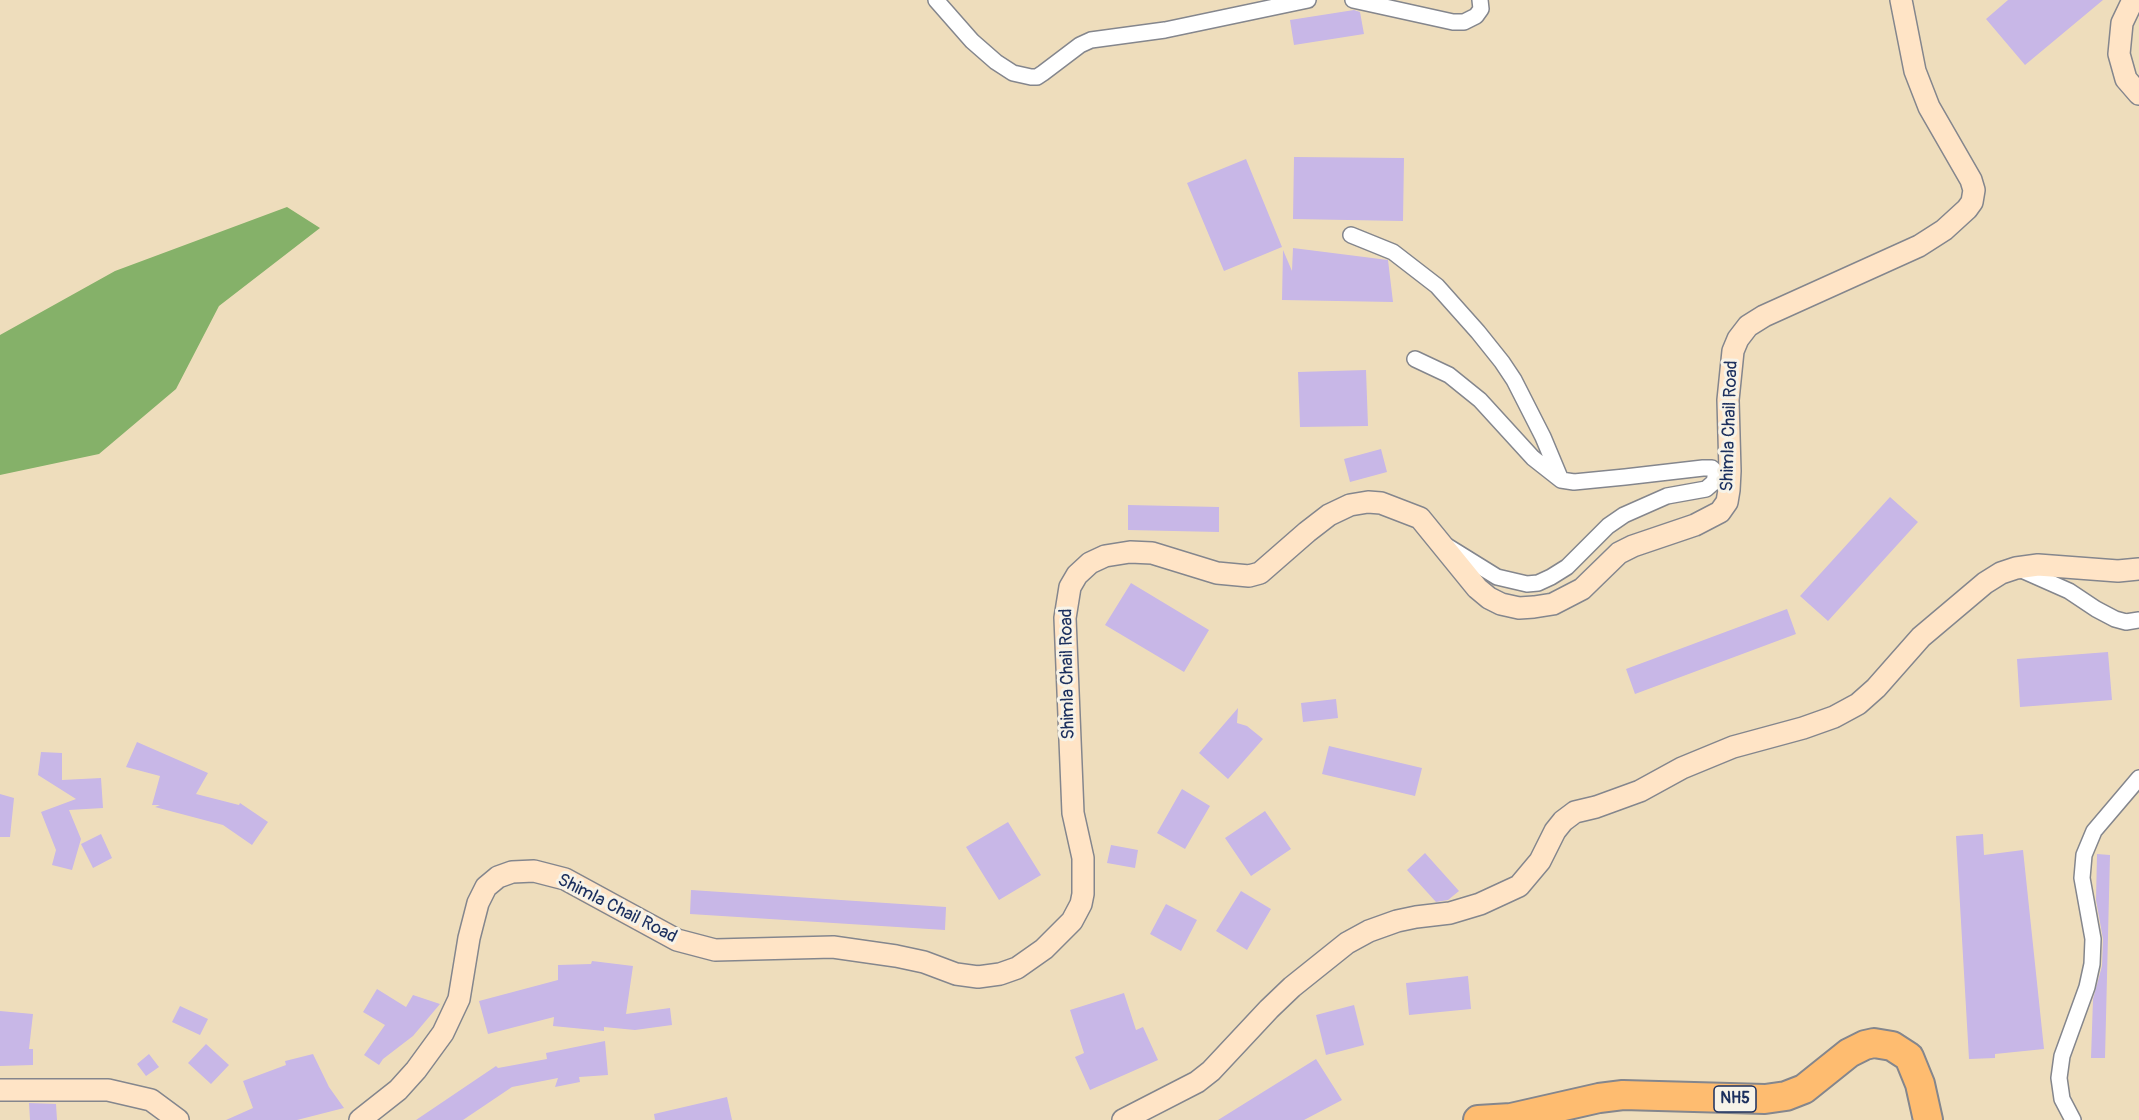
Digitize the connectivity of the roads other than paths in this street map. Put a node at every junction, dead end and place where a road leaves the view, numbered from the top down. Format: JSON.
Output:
{"nodes":[{"id":1,"x":936,"y":0,"type":"edge"},
{"id":2,"x":1308,"y":0,"type":"edge"},
{"id":3,"x":1353,"y":0,"type":"edge"},
{"id":4,"x":1480,"y":0,"type":"edge"},
{"id":5,"x":1901,"y":0,"type":"edge"},
{"id":6,"x":2133,"y":0,"type":"edge"},
{"id":7,"x":2139,"y":94,"type":"edge"},
{"id":8,"x":1351,"y":235,"type":"dead end"},
{"id":9,"x":1415,"y":359,"type":"dead end"},
{"id":10,"x":1561,"y":480,"type":"junction"},
{"id":11,"x":1442,"y":543,"type":"junction"},
{"id":12,"x":2016,"y":568,"type":"junction"},
{"id":13,"x":2139,"y":569,"type":"edge"},
{"id":14,"x":2139,"y":620,"type":"edge"},
{"id":15,"x":2139,"y":778,"type":"edge"},
{"id":16,"x":0,"y":1090,"type":"edge"},
{"id":17,"x":178,"y":1120,"type":"edge"},
{"id":18,"x":360,"y":1120,"type":"edge"},
{"id":19,"x":1123,"y":1120,"type":"edge"},
{"id":20,"x":1478,"y":1120,"type":"edge"},
{"id":21,"x":1928,"y":1120,"type":"edge"},
{"id":22,"x":2073,"y":1120,"type":"edge"}],
"edges":[{"from":1,"to":2,"type":"street"},
{"from":3,"to":4,"type":"street"},
{"from":5,"to":11,"type":"main road","name":"Shimla Chail Road"},
{"from":6,"to":7,"type":"main road"},
{"from":8,"to":10,"type":"street"},
{"from":9,"to":10,"type":"street"},
{"from":10,"to":11,"type":"street"},
{"from":11,"to":18,"type":"main road","name":"Shimla Chail Road"},
{"from":12,"to":13,"type":"main road"},
{"from":12,"to":14,"type":"street"},
{"from":12,"to":19,"type":"main road"},
{"from":15,"to":22,"type":"street"},
{"from":16,"to":17,"type":"main road"},
{"from":20,"to":21,"type":"highway","number":"NH5"}]}
